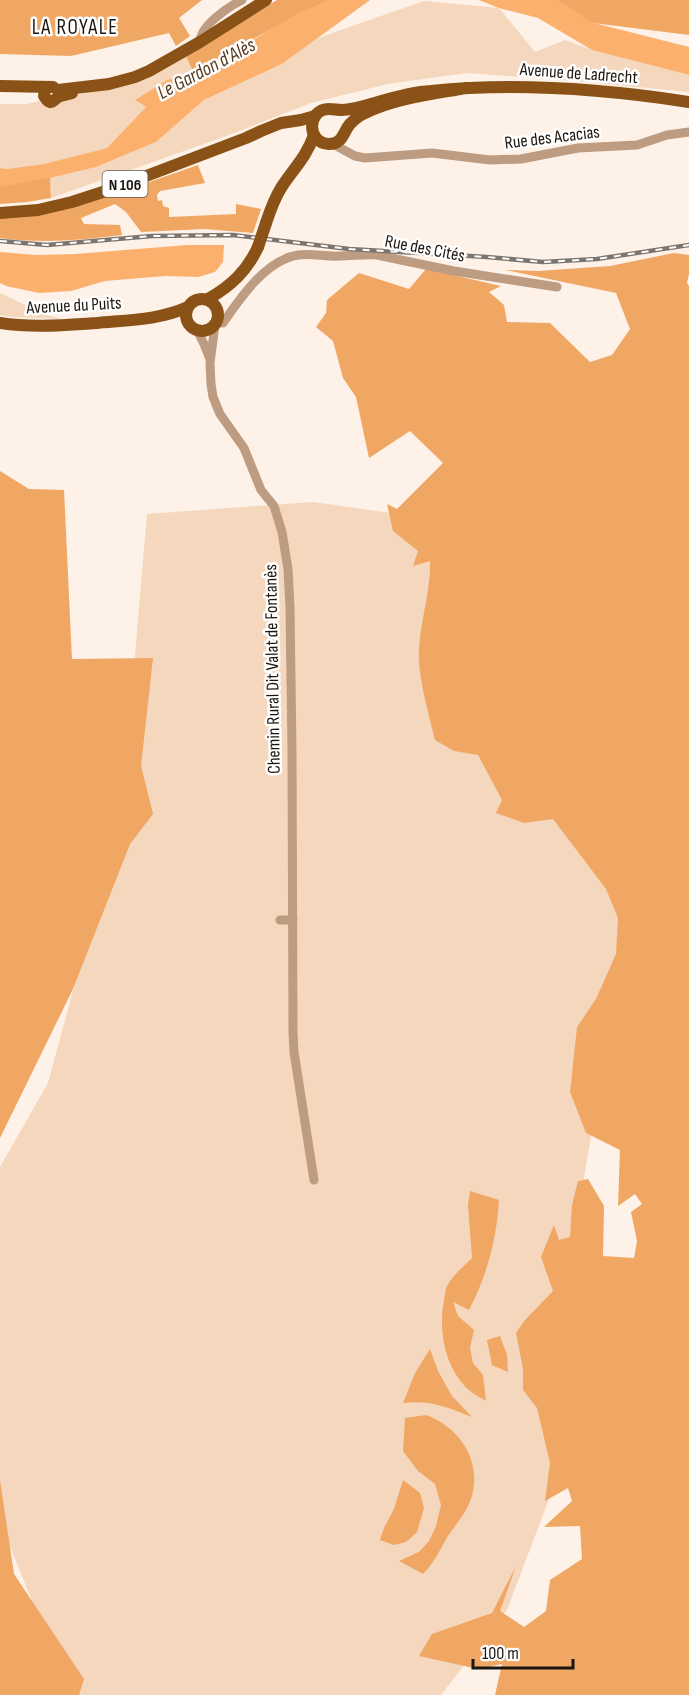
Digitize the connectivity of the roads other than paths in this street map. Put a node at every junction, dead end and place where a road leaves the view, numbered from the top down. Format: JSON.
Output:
{"nodes":[{"id":1,"x":242,"y":0,"type":"edge"},
{"id":2,"x":266,"y":0,"type":"edge"},
{"id":3,"x":200,"y":42,"type":"junction"},
{"id":4,"x":0,"y":86,"type":"edge"},
{"id":5,"x":466,"y":88,"type":"junction"},
{"id":6,"x":689,"y":102,"type":"edge"},
{"id":7,"x":333,"y":110,"type":"junction"},
{"id":8,"x":315,"y":116,"type":"junction"},
{"id":9,"x":689,"y":132,"type":"edge"},
{"id":10,"x":313,"y":133,"type":"junction"},
{"id":11,"x":246,"y":138,"type":"junction"},
{"id":12,"x":337,"y":139,"type":"junction"},
{"id":13,"x":302,"y":160,"type":"junction"},
{"id":14,"x":0,"y":213,"type":"edge"},
{"id":15,"x":237,"y":279,"type":"junction"},
{"id":16,"x":556,"y":287,"type":"dead end"},
{"id":17,"x":208,"y":299,"type":"junction"},
{"id":18,"x":188,"y":307,"type":"junction"},
{"id":19,"x":150,"y":319,"type":"junction"},
{"id":20,"x":217,"y":320,"type":"junction"},
{"id":21,"x":0,"y":323,"type":"edge"},
{"id":22,"x":193,"y":327,"type":"junction"},
{"id":23,"x":210,"y":363,"type":"junction"},
{"id":24,"x":280,"y":920,"type":"dead end"},
{"id":25,"x":293,"y":920,"type":"junction"},
{"id":26,"x":314,"y":1180,"type":"dead end"}],
"edges":[{"from":1,"to":3,"type":"street"},
{"from":2,"to":3,"type":"main road"},
{"from":3,"to":4,"type":"main road"},
{"from":5,"to":6,"type":"main road","name":"Avenue de Ladrecht"},
{"from":5,"to":7,"type":"main road","name":"Avenue de Ladrecht"},
{"from":5,"to":12,"type":"main road","name":"Avenue de Ladrecht"},
{"from":7,"to":8,"type":"main road"},
{"from":7,"to":12,"type":"main road"},
{"from":8,"to":10,"type":"main road"},
{"from":8,"to":11,"type":"main road","number":"N 106"},
{"from":9,"to":12,"type":"street","name":"Rue des Acacias"},
{"from":10,"to":11,"type":"main road","number":"N 106"},
{"from":10,"to":12,"type":"main road"},
{"from":10,"to":13,"type":"main road"},
{"from":11,"to":14,"type":"main road","number":"N 106"},
{"from":12,"to":13,"type":"main road"},
{"from":13,"to":15,"type":"main road","bridge":true},
{"from":15,"to":17,"type":"main road"},
{"from":15,"to":20,"type":"main road"},
{"from":16,"to":20,"type":"street","name":"Rue des Cités"},
{"from":17,"to":18,"type":"main road"},
{"from":17,"to":20,"type":"main road"},
{"from":18,"to":19,"type":"main road","name":"Avenue du Puits"},
{"from":18,"to":22,"type":"main road"},
{"from":19,"to":21,"type":"main road","name":"Avenue du Puits"},
{"from":19,"to":22,"type":"main road","name":"Avenue du Puits"},
{"from":20,"to":22,"type":"main road"},
{"from":20,"to":23,"type":"street","name":"Chemin Rural Dit Valat de Fontanès"},
{"from":22,"to":23,"type":"street","name":"Chemin Rural Dit Valat de Fontanès"},
{"from":23,"to":25,"type":"street","name":"Chemin Rural Dit Valat de Fontanès"},
{"from":24,"to":25,"type":"street"},
{"from":25,"to":26,"type":"street","name":"Chemin Rural Dit Valat de Fontanès"}]}
